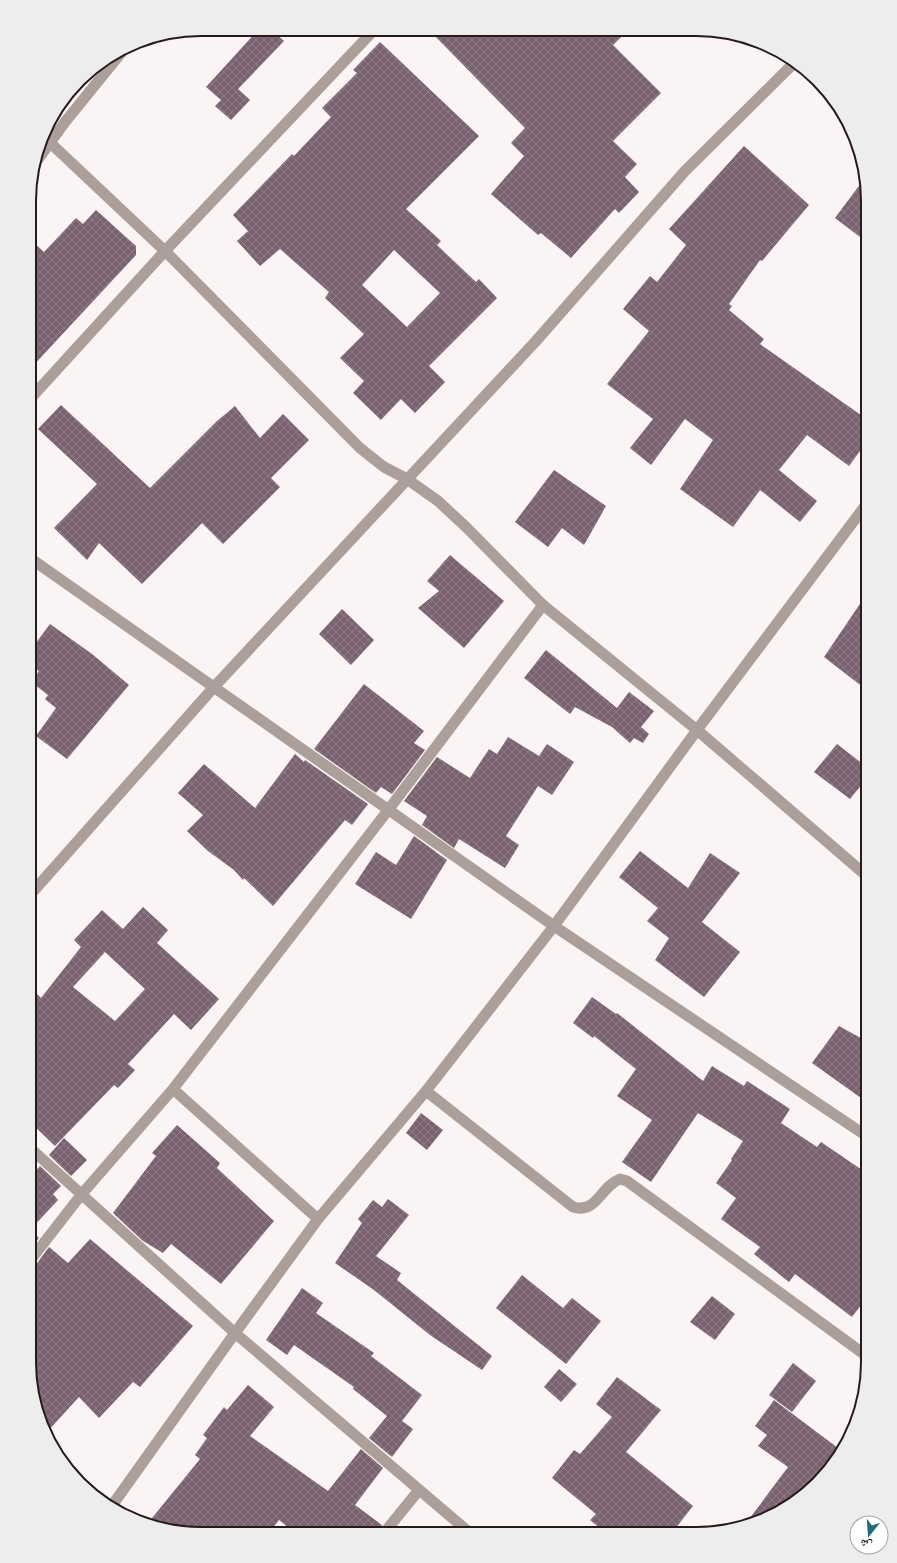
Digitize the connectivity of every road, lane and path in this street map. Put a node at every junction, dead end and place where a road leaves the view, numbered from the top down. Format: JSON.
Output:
{"nodes":[{"id":1,"x":368,"y":36,"type":"edge"},
{"id":2,"x":115,"y":60,"type":"edge"},
{"id":3,"x":791,"y":66,"type":"edge"},
{"id":4,"x":50,"y":136,"type":"edge"},
{"id":5,"x":48,"y":140,"type":"edge"},
{"id":6,"x":165,"y":252,"type":"junction"},
{"id":7,"x":36,"y":392,"type":"edge"},
{"id":8,"x":407,"y":478,"type":"junction"},
{"id":9,"x":861,"y":511,"type":"edge"},
{"id":10,"x":36,"y":562,"type":"edge"},
{"id":11,"x":543,"y":605,"type":"junction"},
{"id":12,"x":214,"y":688,"type":"junction"},
{"id":13,"x":697,"y":730,"type":"junction"},
{"id":14,"x":388,"y":809,"type":"junction"},
{"id":15,"x":861,"y":871,"type":"edge"},
{"id":16,"x":36,"y":889,"type":"edge"},
{"id":17,"x":554,"y":926,"type":"junction"},
{"id":18,"x":173,"y":1089,"type":"junction"},
{"id":19,"x":426,"y":1091,"type":"junction"},
{"id":20,"x":861,"y":1132,"type":"edge"},
{"id":21,"x":36,"y":1153,"type":"edge"},
{"id":22,"x":81,"y":1195,"type":"junction"},
{"id":23,"x":318,"y":1219,"type":"junction"},
{"id":24,"x":36,"y":1253,"type":"edge"},
{"id":25,"x":235,"y":1333,"type":"junction"},
{"id":26,"x":861,"y":1352,"type":"edge"},
{"id":27,"x":419,"y":1490,"type":"junction"},
{"id":28,"x":114,"y":1502,"type":"edge"},
{"id":29,"x":389,"y":1527,"type":"edge"},
{"id":30,"x":463,"y":1527,"type":"edge"}],
"edges":[{"from":1,"to":6,"type":"street"},
{"from":2,"to":4,"type":"street"},
{"from":3,"to":8,"type":"street"},
{"from":5,"to":6,"type":"street"},
{"from":6,"to":7,"type":"street"},
{"from":6,"to":8,"type":"street"},
{"from":8,"to":11,"type":"street"},
{"from":8,"to":12,"type":"street"},
{"from":9,"to":13,"type":"street"},
{"from":10,"to":12,"type":"street"},
{"from":11,"to":13,"type":"street"},
{"from":11,"to":14,"type":"street"},
{"from":12,"to":14,"type":"street"},
{"from":12,"to":16,"type":"street"},
{"from":13,"to":15,"type":"street"},
{"from":13,"to":17,"type":"street"},
{"from":14,"to":17,"type":"street"},
{"from":14,"to":18,"type":"street"},
{"from":17,"to":19,"type":"street"},
{"from":17,"to":20,"type":"street"},
{"from":18,"to":22,"type":"street"},
{"from":18,"to":23,"type":"street"},
{"from":19,"to":23,"type":"street"},
{"from":19,"to":26,"type":"street"},
{"from":21,"to":22,"type":"street"},
{"from":22,"to":24,"type":"street"},
{"from":22,"to":25,"type":"street"},
{"from":23,"to":25,"type":"street"},
{"from":25,"to":27,"type":"street"},
{"from":25,"to":28,"type":"street"},
{"from":27,"to":29,"type":"street"},
{"from":27,"to":30,"type":"street"}]}
